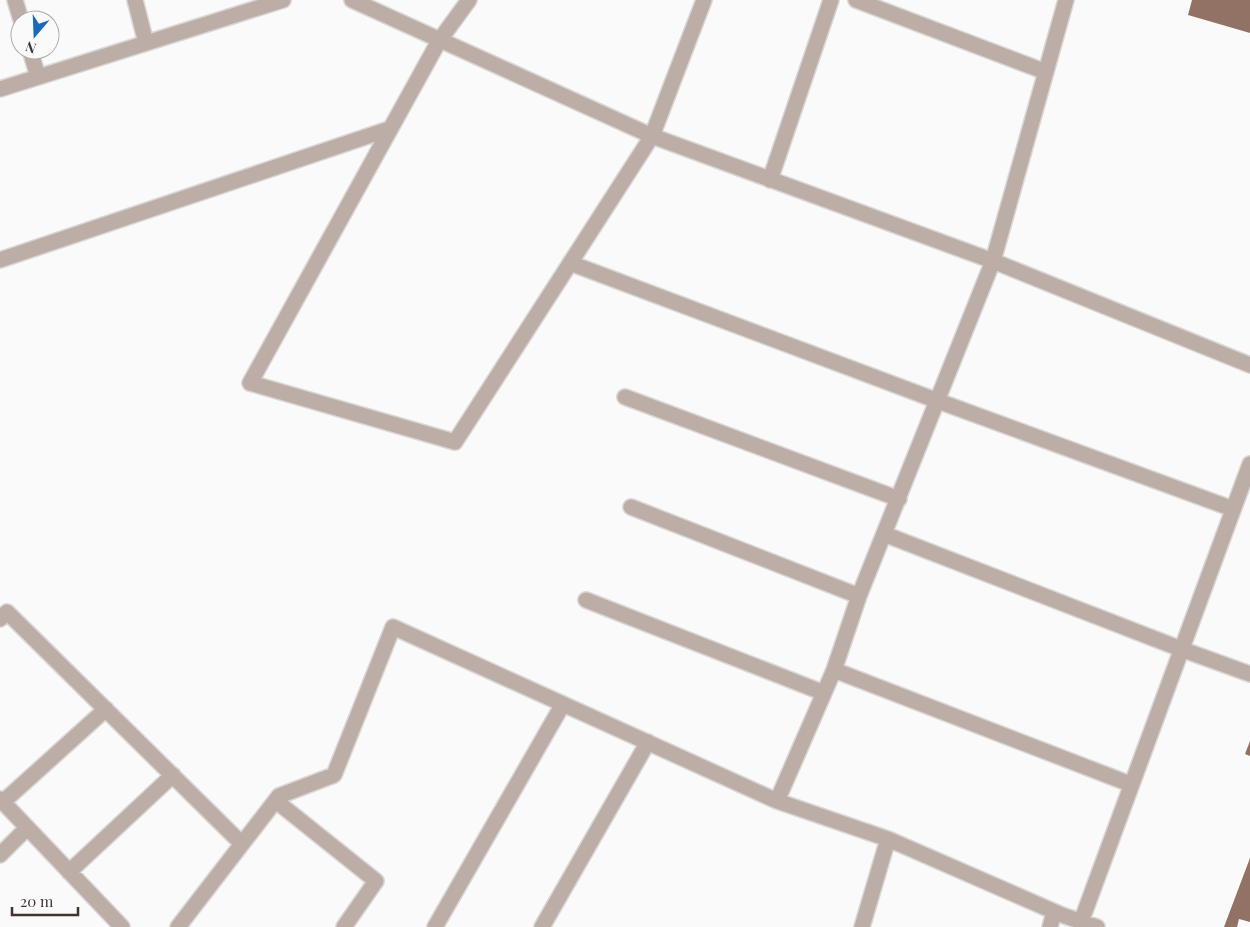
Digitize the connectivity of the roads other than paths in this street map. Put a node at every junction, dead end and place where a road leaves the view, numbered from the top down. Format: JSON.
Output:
{"nodes":[{"id":1,"x":134,"y":0,"type":"edge"},
{"id":2,"x":283,"y":0,"type":"edge"},
{"id":3,"x":352,"y":0,"type":"edge"},
{"id":4,"x":704,"y":0,"type":"edge"},
{"id":5,"x":831,"y":0,"type":"edge"},
{"id":6,"x":856,"y":0,"type":"edge"},
{"id":7,"x":1066,"y":0,"type":"edge"},
{"id":8,"x":464,"y":2,"type":"edge"},
{"id":9,"x":438,"y":41,"type":"junction"},
{"id":10,"x":146,"y":43,"type":"junction"},
{"id":11,"x":33,"y":60,"type":"edge"},
{"id":12,"x":1046,"y":72,"type":"junction"},
{"id":13,"x":38,"y":77,"type":"junction"},
{"id":14,"x":0,"y":89,"type":"edge"},
{"id":15,"x":389,"y":129,"type":"junction"},
{"id":16,"x":652,"y":136,"type":"junction"},
{"id":17,"x":770,"y":180,"type":"junction"},
{"id":18,"x":0,"y":260,"type":"edge"},
{"id":19,"x":993,"y":262,"type":"junction"},
{"id":20,"x":570,"y":263,"type":"junction"},
{"id":21,"x":1250,"y":365,"type":"edge"},
{"id":22,"x":625,"y":397,"type":"dead end"},
{"id":23,"x":938,"y":402,"type":"junction"},
{"id":24,"x":1250,"y":464,"type":"edge"},
{"id":25,"x":899,"y":499,"type":"junction"},
{"id":26,"x":631,"y":507,"type":"dead end"},
{"id":27,"x":1233,"y":509,"type":"junction"},
{"id":28,"x":884,"y":534,"type":"junction"},
{"id":29,"x":859,"y":596,"type":"junction"},
{"id":30,"x":586,"y":600,"type":"dead end"},
{"id":31,"x":0,"y":619,"type":"edge"},
{"id":32,"x":1181,"y":649,"type":"junction"},
{"id":33,"x":834,"y":670,"type":"junction"},
{"id":34,"x":1250,"y":674,"type":"edge"},
{"id":35,"x":824,"y":693,"type":"junction"},
{"id":36,"x":564,"y":704,"type":"junction"},
{"id":37,"x":106,"y":709,"type":"junction"},
{"id":38,"x":648,"y":742,"type":"junction"},
{"id":39,"x":173,"y":776,"type":"junction"},
{"id":40,"x":1130,"y":784,"type":"junction"},
{"id":41,"x":2,"y":801,"type":"edge"},
{"id":42,"x":276,"y":801,"type":"junction"},
{"id":43,"x":777,"y":801,"type":"junction"},
{"id":44,"x":27,"y":828,"type":"junction"},
{"id":45,"x":888,"y":839,"type":"junction"},
{"id":46,"x":242,"y":844,"type":"junction"},
{"id":47,"x":0,"y":855,"type":"edge"},
{"id":48,"x":69,"y":872,"type":"junction"},
{"id":49,"x":1054,"y":912,"type":"junction"},
{"id":50,"x":1081,"y":922,"type":"junction"},
{"id":51,"x":122,"y":927,"type":"edge"},
{"id":52,"x":178,"y":927,"type":"edge"},
{"id":53,"x":344,"y":927,"type":"edge"},
{"id":54,"x":435,"y":927,"type":"edge"},
{"id":55,"x":542,"y":927,"type":"edge"},
{"id":56,"x":862,"y":927,"type":"edge"},
{"id":57,"x":1050,"y":927,"type":"edge"},
{"id":58,"x":1097,"y":927,"type":"edge"}],
"edges":[{"from":1,"to":10,"type":"street"},
{"from":2,"to":10,"type":"street"},
{"from":3,"to":9,"type":"street"},
{"from":4,"to":16,"type":"street"},
{"from":5,"to":17,"type":"street"},
{"from":6,"to":12,"type":"street"},
{"from":7,"to":12,"type":"street"},
{"from":8,"to":9,"type":"street"},
{"from":9,"to":15,"type":"street"},
{"from":9,"to":16,"type":"street"},
{"from":10,"to":13,"type":"street"},
{"from":11,"to":13,"type":"street"},
{"from":12,"to":19,"type":"street"},
{"from":13,"to":14,"type":"street"},
{"from":15,"to":18,"type":"street"},
{"from":15,"to":20,"type":"street"},
{"from":16,"to":17,"type":"street"},
{"from":16,"to":20,"type":"street"},
{"from":17,"to":19,"type":"street"},
{"from":19,"to":21,"type":"street"},
{"from":19,"to":23,"type":"street"},
{"from":20,"to":23,"type":"street"},
{"from":22,"to":25,"type":"street"},
{"from":23,"to":25,"type":"street"},
{"from":23,"to":27,"type":"street"},
{"from":24,"to":27,"type":"street"},
{"from":25,"to":28,"type":"street"},
{"from":26,"to":29,"type":"street"},
{"from":27,"to":32,"type":"street"},
{"from":28,"to":29,"type":"street"},
{"from":28,"to":32,"type":"street"},
{"from":29,"to":33,"type":"street"},
{"from":30,"to":35,"type":"street"},
{"from":31,"to":37,"type":"street"},
{"from":32,"to":34,"type":"street"},
{"from":32,"to":40,"type":"street"},
{"from":33,"to":35,"type":"street"},
{"from":33,"to":40,"type":"street"},
{"from":35,"to":43,"type":"street"},
{"from":36,"to":38,"type":"street"},
{"from":36,"to":42,"type":"street"},
{"from":36,"to":54,"type":"street"},
{"from":37,"to":39,"type":"street"},
{"from":37,"to":41,"type":"street"},
{"from":38,"to":43,"type":"street"},
{"from":38,"to":55,"type":"street"},
{"from":39,"to":46,"type":"street"},
{"from":39,"to":48,"type":"street"},
{"from":40,"to":50,"type":"street"},
{"from":41,"to":44,"type":"street"},
{"from":42,"to":46,"type":"street"},
{"from":42,"to":53,"type":"street"},
{"from":43,"to":45,"type":"street"},
{"from":44,"to":47,"type":"street"},
{"from":44,"to":48,"type":"street"},
{"from":45,"to":49,"type":"street"},
{"from":45,"to":56,"type":"street"},
{"from":46,"to":52,"type":"street"},
{"from":48,"to":51,"type":"street"},
{"from":49,"to":50,"type":"street"},
{"from":49,"to":57,"type":"street"},
{"from":50,"to":58,"type":"street"}]}
